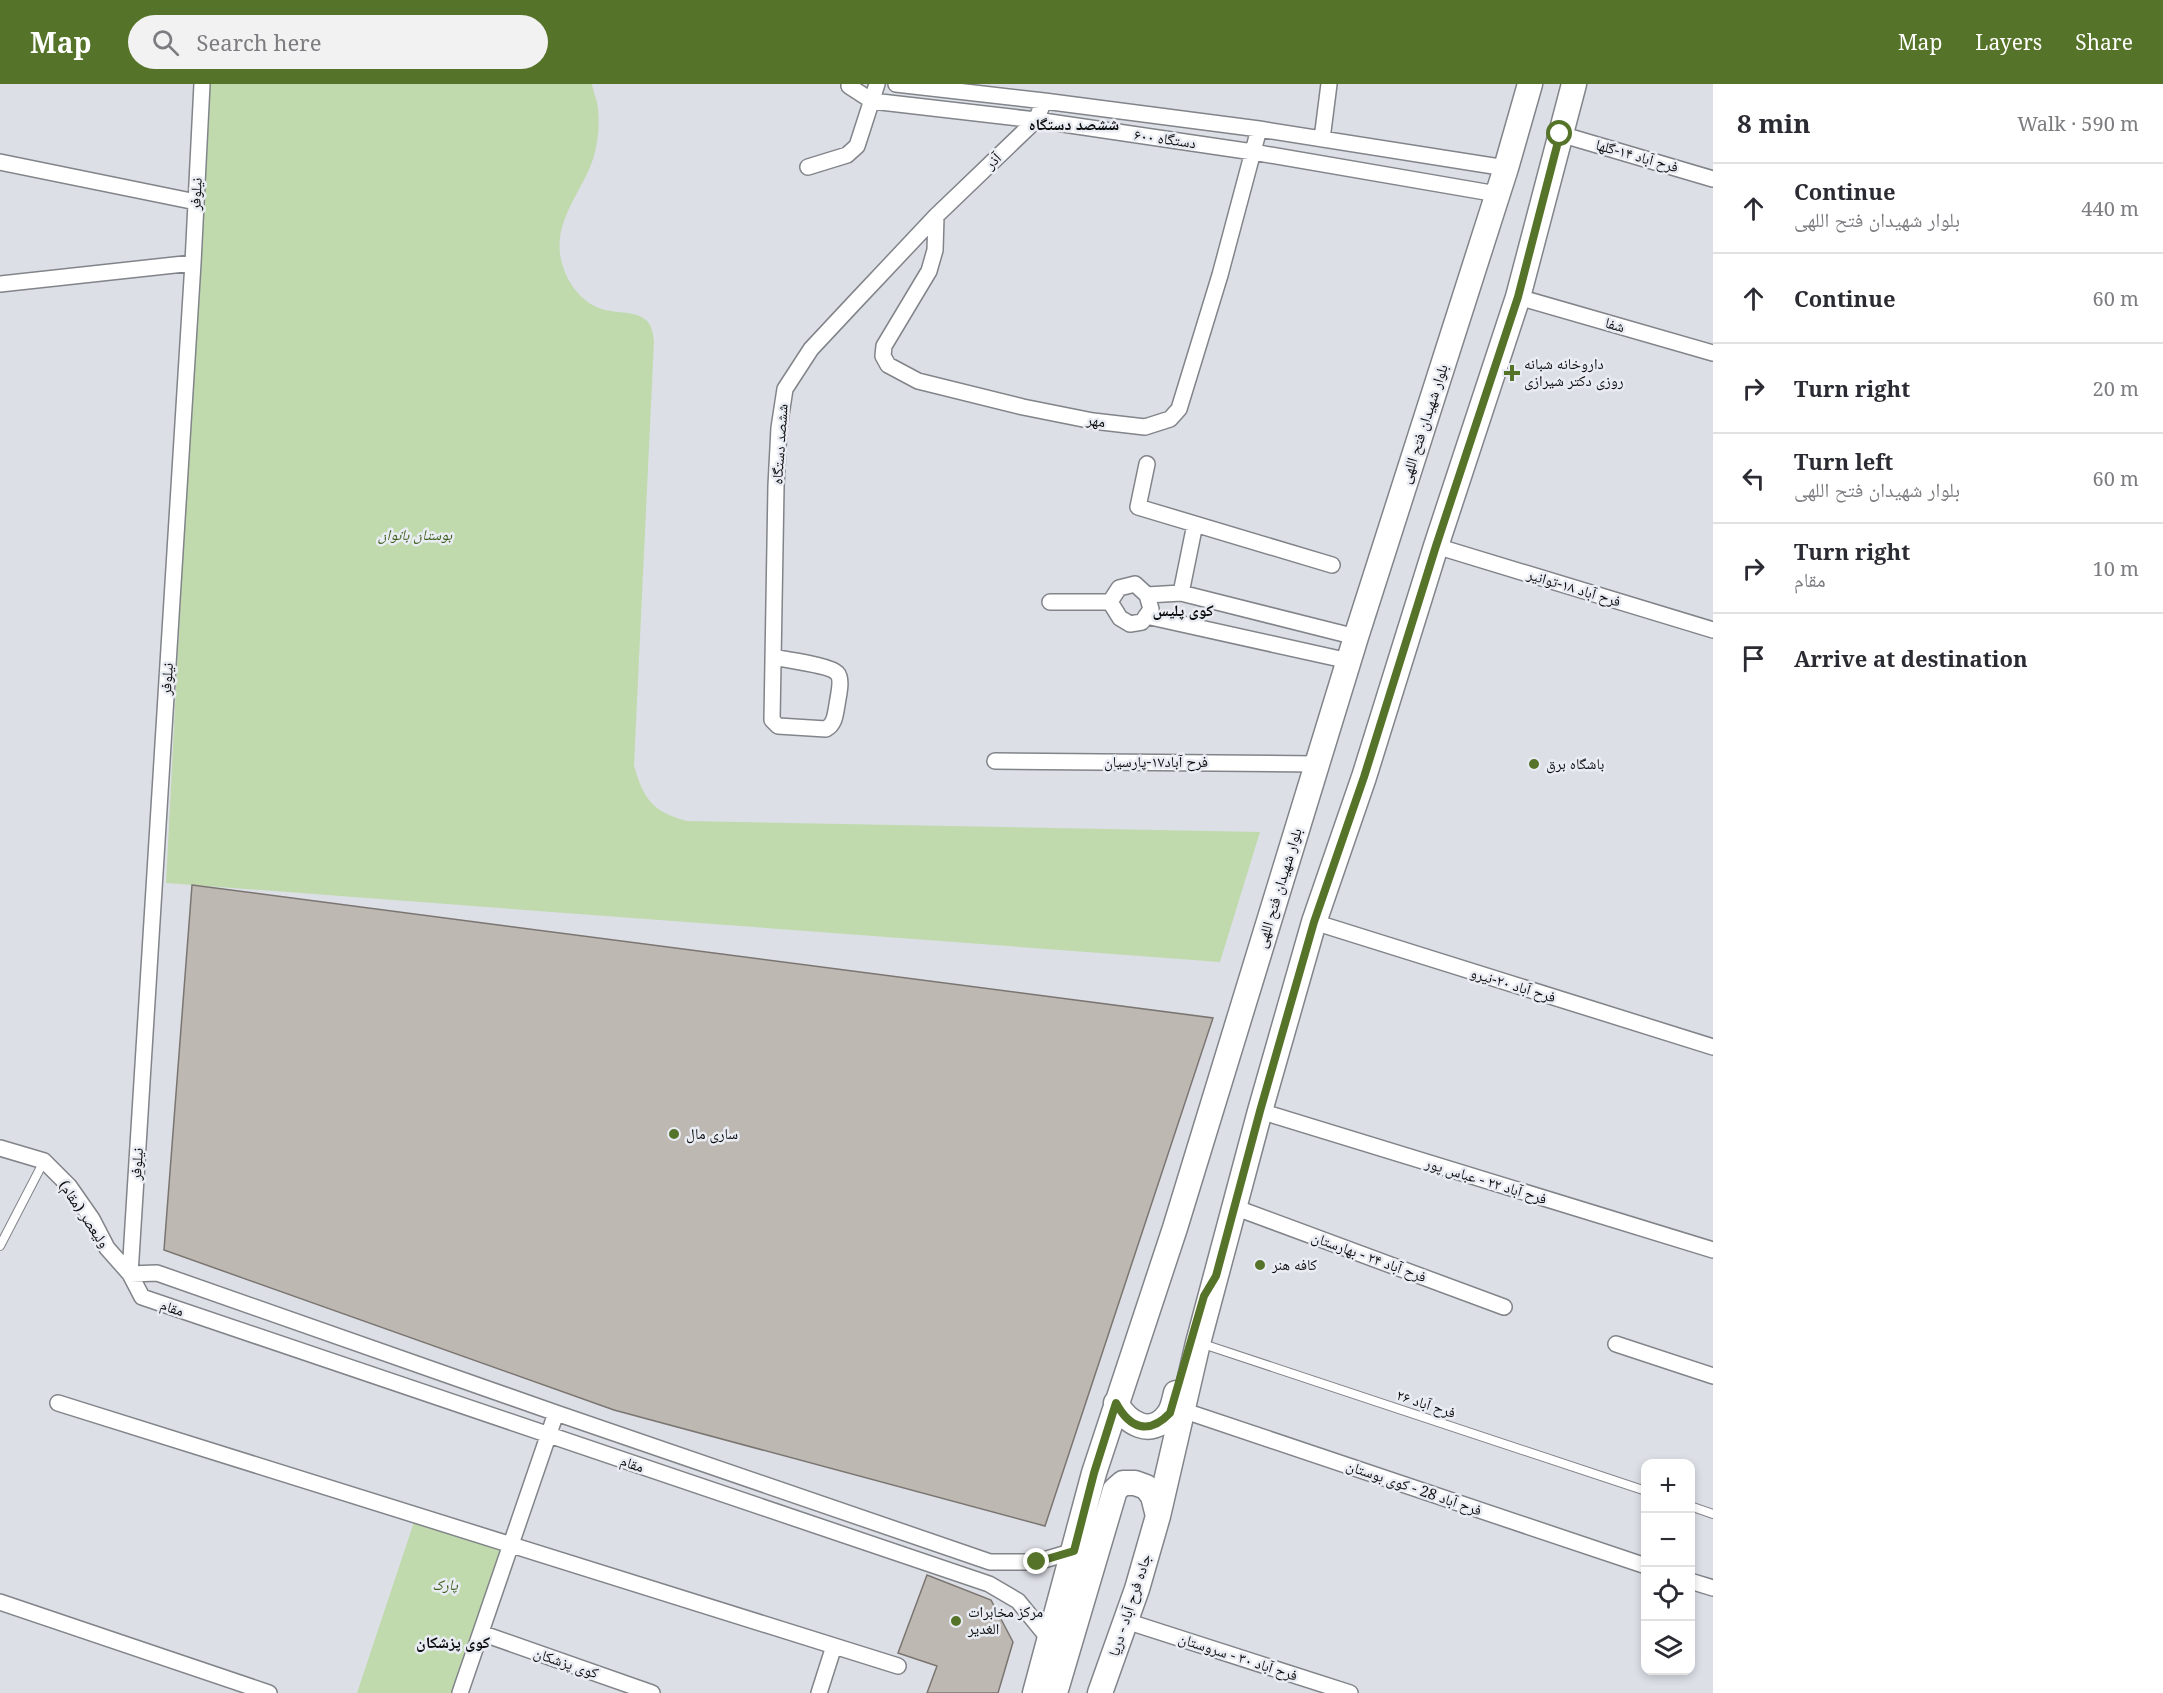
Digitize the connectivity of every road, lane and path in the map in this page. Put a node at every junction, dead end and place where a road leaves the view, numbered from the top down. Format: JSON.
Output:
{"nodes":[{"id":1,"x":202,"y":84,"type":"edge"},
{"id":2,"x":849,"y":84,"type":"edge"},
{"id":3,"x":877,"y":84,"type":"edge"},
{"id":4,"x":896,"y":84,"type":"edge"},
{"id":5,"x":1329,"y":84,"type":"edge"},
{"id":6,"x":1530,"y":84,"type":"edge"},
{"id":7,"x":1574,"y":84,"type":"edge"},
{"id":8,"x":1044,"y":100,"type":"junction"},
{"id":9,"x":872,"y":101,"type":"junction"},
{"id":10,"x":1036,"y":120,"type":"junction"},
{"id":11,"x":1259,"y":129,"type":"junction"},
{"id":12,"x":1560,"y":134,"type":"junction"},
{"id":13,"x":1323,"y":139,"type":"junction"},
{"id":14,"x":1253,"y":152,"type":"junction"},
{"id":15,"x":0,"y":162,"type":"edge"},
{"id":16,"x":808,"y":167,"type":"dead end"},
{"id":17,"x":1506,"y":168,"type":"junction"},
{"id":18,"x":1713,"y":178,"type":"edge"},
{"id":19,"x":1497,"y":194,"type":"junction"},
{"id":20,"x":196,"y":202,"type":"junction"},
{"id":21,"x":936,"y":216,"type":"junction"},
{"id":22,"x":193,"y":263,"type":"junction"},
{"id":23,"x":0,"y":284,"type":"edge"},
{"id":24,"x":1518,"y":297,"type":"junction"},
{"id":25,"x":1713,"y":353,"type":"edge"},
{"id":26,"x":1147,"y":464,"type":"dead end"},
{"id":27,"x":1195,"y":524,"type":"junction"},
{"id":28,"x":1436,"y":546,"type":"junction"},
{"id":29,"x":1332,"y":565,"type":"dead end"},
{"id":30,"x":1181,"y":593,"type":"junction"},
{"id":31,"x":1147,"y":595,"type":"junction"},
{"id":32,"x":1050,"y":602,"type":"dead end"},
{"id":33,"x":1110,"y":602,"type":"junction"},
{"id":34,"x":1146,"y":616,"type":"junction"},
{"id":35,"x":1713,"y":630,"type":"edge"},
{"id":36,"x":1356,"y":638,"type":"junction"},
{"id":37,"x":773,"y":657,"type":"junction"},
{"id":38,"x":1349,"y":661,"type":"junction"},
{"id":39,"x":994,"y":761,"type":"dead end"},
{"id":40,"x":1318,"y":764,"type":"junction"},
{"id":41,"x":1314,"y":922,"type":"junction"},
{"id":42,"x":1713,"y":1047,"type":"edge"},
{"id":43,"x":1260,"y":1111,"type":"junction"},
{"id":44,"x":0,"y":1148,"type":"edge"},
{"id":45,"x":44,"y":1161,"type":"junction"},
{"id":46,"x":1234,"y":1207,"type":"junction"},
{"id":47,"x":0,"y":1246,"type":"edge"},
{"id":48,"x":1713,"y":1250,"type":"edge"},
{"id":49,"x":130,"y":1274,"type":"junction"},
{"id":50,"x":1216,"y":1276,"type":"junction"},
{"id":51,"x":1504,"y":1307,"type":"dead end"},
{"id":52,"x":1198,"y":1343,"type":"junction"},
{"id":53,"x":1616,"y":1344,"type":"dead end"},
{"id":54,"x":1713,"y":1376,"type":"edge"},
{"id":55,"x":58,"y":1403,"type":"dead end"},
{"id":56,"x":1116,"y":1403,"type":"junction"},
{"id":57,"x":1182,"y":1410,"type":"junction"},
{"id":58,"x":556,"y":1413,"type":"junction"},
{"id":59,"x":548,"y":1436,"type":"junction"},
{"id":60,"x":1641,"y":1489,"type":"edge"},
{"id":61,"x":1695,"y":1508,"type":"edge"},
{"id":62,"x":1713,"y":1514,"type":"edge"},
{"id":63,"x":1158,"y":1516,"type":"junction"},
{"id":64,"x":511,"y":1545,"type":"junction"},
{"id":65,"x":1074,"y":1551,"type":"junction"},
{"id":66,"x":1641,"y":1564,"type":"edge"},
{"id":67,"x":1695,"y":1583,"type":"edge"},
{"id":68,"x":1713,"y":1588,"type":"edge"},
{"id":69,"x":0,"y":1602,"type":"edge"},
{"id":70,"x":1126,"y":1621,"type":"junction"},
{"id":71,"x":481,"y":1633,"type":"junction"},
{"id":72,"x":1049,"y":1639,"type":"junction"},
{"id":73,"x":834,"y":1646,"type":"junction"},
{"id":74,"x":898,"y":1666,"type":"dead end"},
{"id":75,"x":269,"y":1693,"type":"edge"},
{"id":76,"x":460,"y":1693,"type":"edge"},
{"id":77,"x":652,"y":1693,"type":"edge"},
{"id":78,"x":819,"y":1693,"type":"edge"},
{"id":79,"x":1035,"y":1693,"type":"edge"},
{"id":80,"x":1055,"y":1693,"type":"edge"},
{"id":81,"x":1100,"y":1693,"type":"edge"},
{"id":82,"x":1350,"y":1693,"type":"edge"}],
"edges":[{"from":1,"to":20,"type":"street","name":"نیلوفر"},
{"from":2,"to":9,"type":"street","name":"۶۰۰ دستگاه"},
{"from":3,"to":9,"type":"street"},
{"from":4,"to":8,"type":"street","name":"۶۰۰ دستگاه"},
{"from":5,"to":13,"type":"street"},
{"from":6,"to":17,"type":"main road","name":"بلوار شهیدان فتح اللهی"},
{"from":7,"to":12,"type":"main road"},
{"from":8,"to":10,"type":"street","name":"آذر"},
{"from":8,"to":11,"type":"street","name":"۶۰۰ دستگاه"},
{"from":9,"to":10,"type":"street","name":"۶۰۰ دستگاه"},
{"from":9,"to":16,"type":"street"},
{"from":10,"to":14,"type":"street","name":"۶۰۰ دستگاه"},
{"from":10,"to":21,"type":"street","name":"آذر"},
{"from":11,"to":13,"type":"street","name":"۶۰۰ دستگاه"},
{"from":11,"to":14,"type":"street","name":"مهر"},
{"from":12,"to":18,"type":"street","name":"فرح آباد ۱۴-گلها"},
{"from":12,"to":24,"type":"main road"},
{"from":13,"to":17,"type":"street","name":"۶۰۰ دستگاه"},
{"from":14,"to":19,"type":"street","name":"۶۰۰ دستگاه"},
{"from":14,"to":21,"type":"street","name":"مهر"},
{"from":15,"to":20,"type":"street"},
{"from":17,"to":19,"type":"main road","name":"بلوار شهیدان فتح اللهی"},
{"from":19,"to":36,"type":"main road","name":"بلوار شهیدان فتح اللهی"},
{"from":20,"to":22,"type":"street","name":"نیلوفر"},
{"from":21,"to":37,"type":"street","name":"ششصد دستگاه"},
{"from":22,"to":23,"type":"street"},
{"from":22,"to":49,"type":"street","name":"نیلوفر"},
{"from":24,"to":25,"type":"street","name":"شفا"},
{"from":24,"to":28,"type":"main road"},
{"from":26,"to":27,"type":"street"},
{"from":27,"to":29,"type":"street"},
{"from":27,"to":30,"type":"street"},
{"from":28,"to":35,"type":"street","name":"فرح آباد ۱۸-توانیر"},
{"from":28,"to":41,"type":"main road"},
{"from":30,"to":31,"type":"street"},
{"from":30,"to":36,"type":"street"},
{"from":31,"to":33,"type":"street"},
{"from":31,"to":34,"type":"street"},
{"from":32,"to":33,"type":"street"},
{"from":33,"to":34,"type":"street"},
{"from":34,"to":38,"type":"street"},
{"from":36,"to":38,"type":"main road","name":"بلوار شهیدان فتح اللهی"},
{"from":37,"to":37,"type":"street","name":"ششصد دستگاه"},
{"from":38,"to":40,"type":"main road","name":"بلوار شهیدان فتح اللهی"},
{"from":39,"to":40,"type":"street","name":"فرح آباد۱۷-پارسیان"},
{"from":40,"to":56,"type":"main road","name":"بلوار شهیدان فتح اللهی"},
{"from":41,"to":42,"type":"street","name":"فرح آباد ۲۰-نیرو"},
{"from":41,"to":43,"type":"main road"},
{"from":43,"to":46,"type":"main road"},
{"from":43,"to":48,"type":"street","name":"فرح آباد ۲۲ - عباس پور"},
{"from":44,"to":45,"type":"street","name":"ولیعصر (مقام)"},
{"from":45,"to":47,"type":"lane"},
{"from":45,"to":49,"type":"street","name":"ولیعصر (مقام)"},
{"from":46,"to":50,"type":"main road"},
{"from":46,"to":51,"type":"street","name":"فرح آباد ۲۴ - بهارستان"},
{"from":49,"to":58,"type":"street","name":"مقام"},
{"from":49,"to":59,"type":"street","name":"مقام"},
{"from":50,"to":52,"type":"main road"},
{"from":50,"to":56,"type":"main road"},
{"from":52,"to":57,"type":"main road"},
{"from":52,"to":60,"type":"lane","name":"فرح آباد ۲۶"},
{"from":53,"to":54,"type":"street"},
{"from":55,"to":64,"type":"street"},
{"from":56,"to":65,"type":"main road","name":"بلوار شهیدان فتح اللهی"},
{"from":57,"to":63,"type":"main road"},
{"from":57,"to":66,"type":"street","name":"فرح آباد 28 - کوی بوستان"},
{"from":58,"to":59,"type":"street"},
{"from":58,"to":65,"type":"street","name":"مقام"},
{"from":59,"to":64,"type":"street"},
{"from":59,"to":72,"type":"street","name":"مقام"},
{"from":61,"to":62,"type":"lane"},
{"from":63,"to":70,"type":"main road","name":"جاده فرح آباد - دریا"},
{"from":63,"to":80,"type":"main road"},
{"from":64,"to":71,"type":"street"},
{"from":64,"to":73,"type":"street"},
{"from":65,"to":72,"type":"main road","name":"بلوار شهیدان فتح اللهی"},
{"from":67,"to":68,"type":"street"},
{"from":69,"to":75,"type":"street"},
{"from":70,"to":81,"type":"main road","name":"جاده فرح آباد - دریا"},
{"from":70,"to":82,"type":"street","name":"فرح آباد ۳۰ - سروستان"},
{"from":71,"to":76,"type":"street"},
{"from":71,"to":77,"type":"street","name":"کوی پزشکان"},
{"from":72,"to":79,"type":"main road","name":"بلوار شهیدان فتح اللهی"},
{"from":73,"to":74,"type":"street"},
{"from":73,"to":78,"type":"street"}]}
